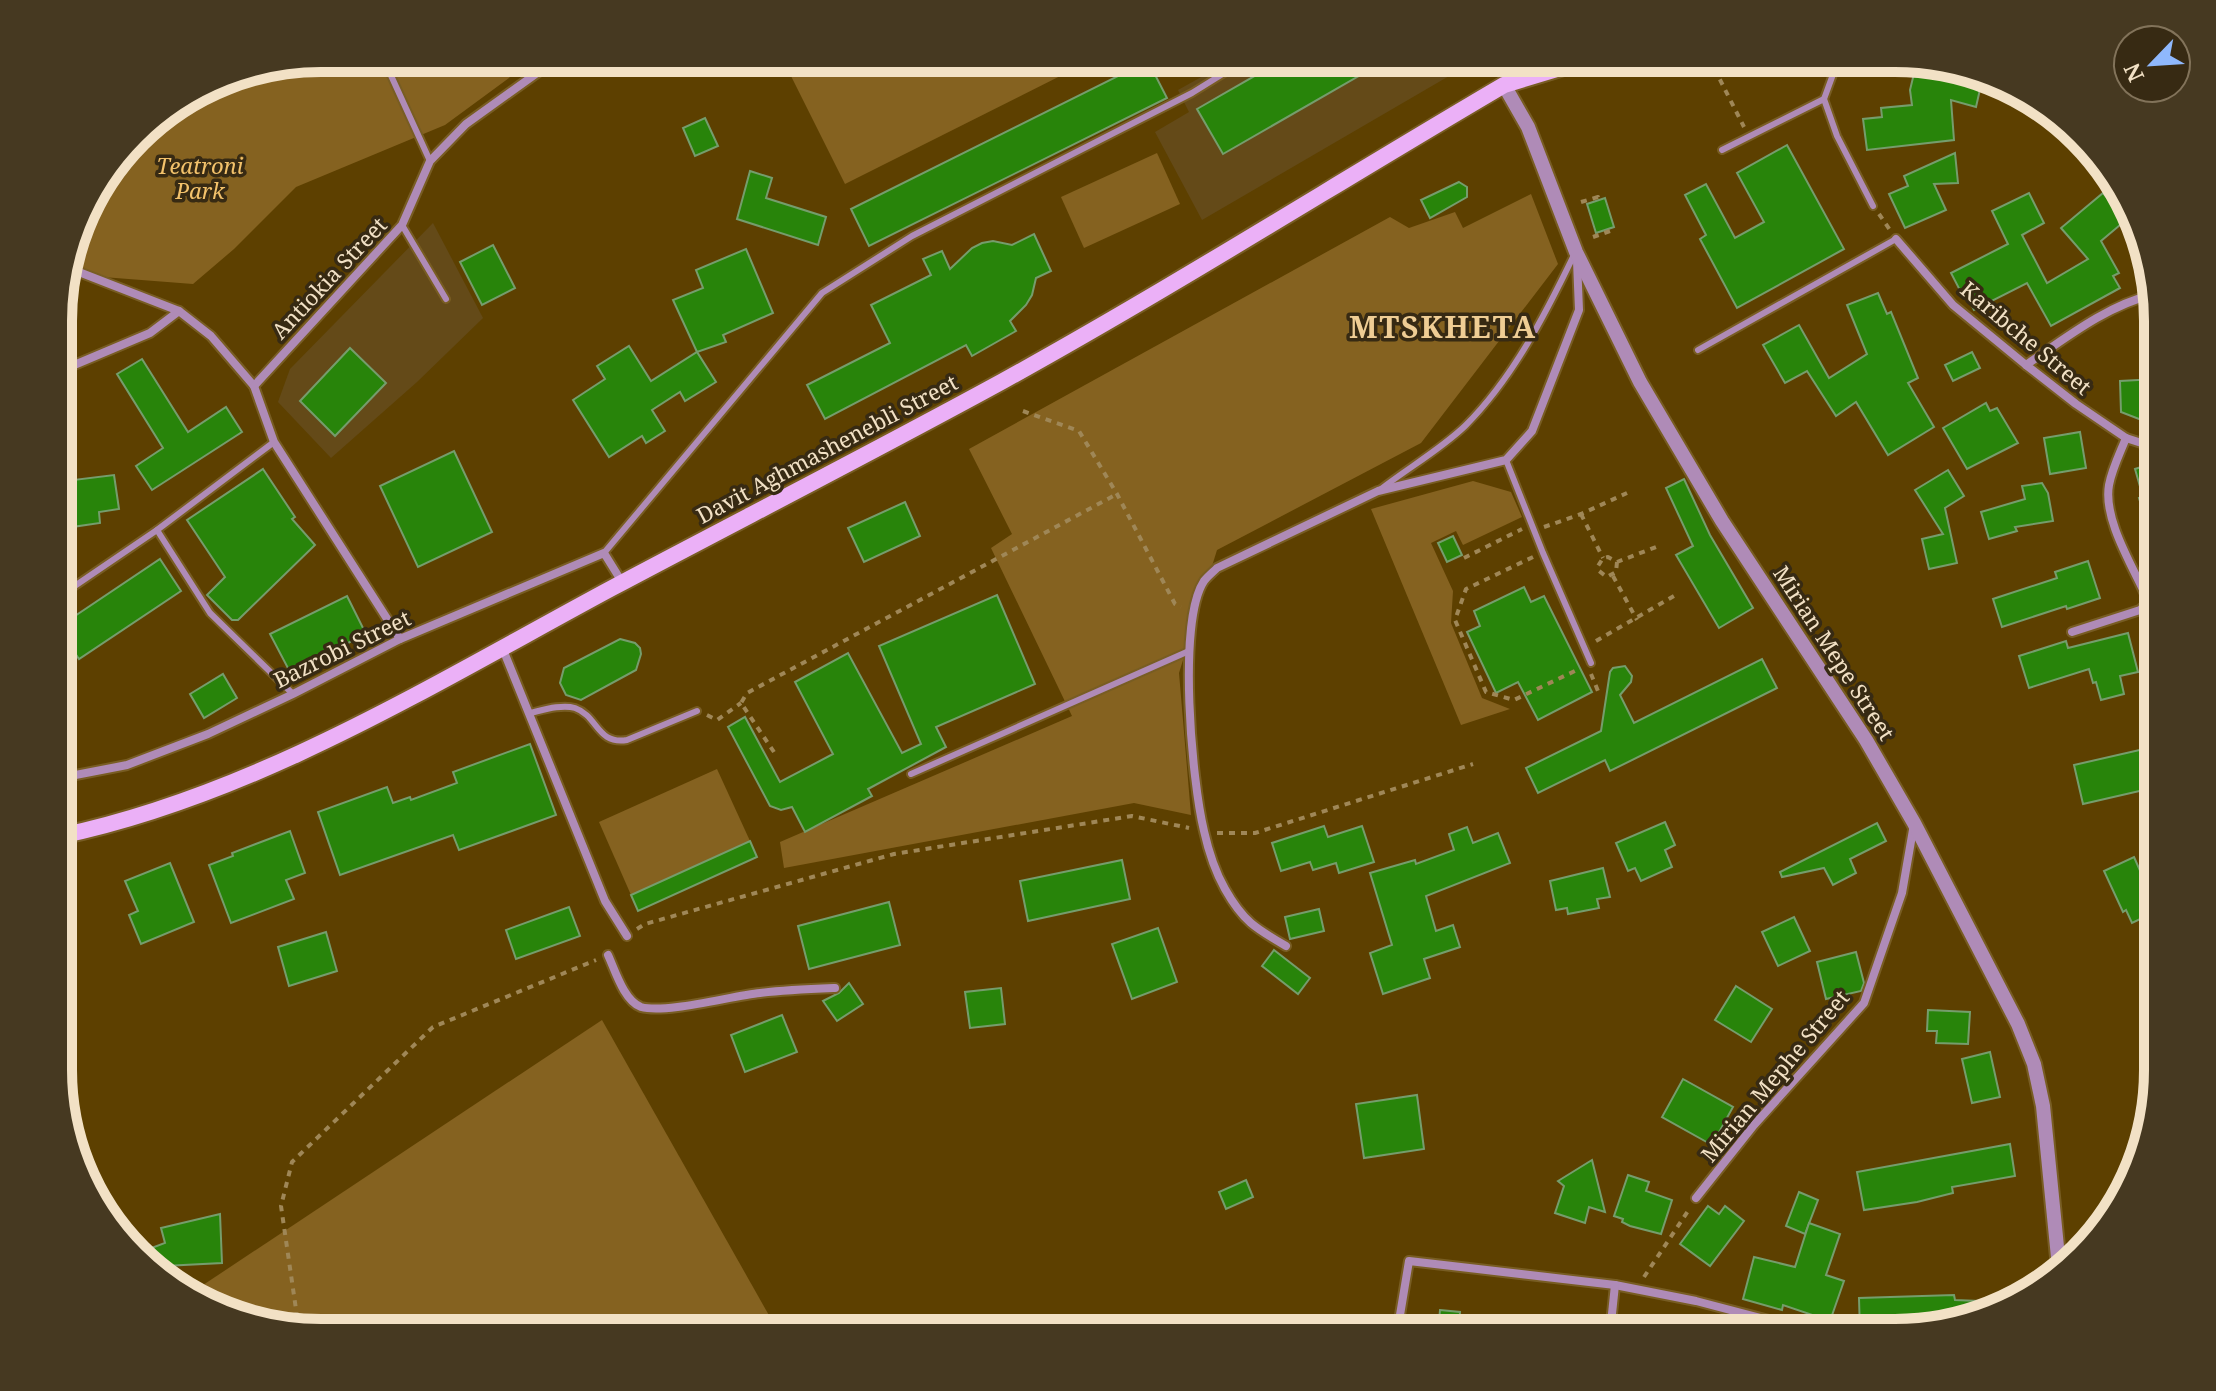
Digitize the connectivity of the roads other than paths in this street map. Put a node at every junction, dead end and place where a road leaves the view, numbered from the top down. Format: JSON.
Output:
{"nodes":[{"id":1,"x":1225,"y":72,"type":"edge"},
{"id":2,"x":1519,"y":72,"type":"edge"},
{"id":3,"x":1546,"y":72,"type":"edge"},
{"id":4,"x":1834,"y":72,"type":"edge"},
{"id":5,"x":390,"y":73,"type":"edge"},
{"id":6,"x":537,"y":73,"type":"edge"},
{"id":7,"x":1504,"y":85,"type":"junction"},
{"id":8,"x":1824,"y":99,"type":"junction"},
{"id":9,"x":1722,"y":150,"type":"dead end"},
{"id":10,"x":430,"y":161,"type":"junction"},
{"id":11,"x":1873,"y":206,"type":"road end"},
{"id":12,"x":402,"y":225,"type":"junction"},
{"id":13,"x":1896,"y":239,"type":"joint"},
{"id":14,"x":1576,"y":252,"type":"junction"},
{"id":15,"x":77,"y":271,"type":"edge"},
{"id":16,"x":2142,"y":297,"type":"edge"},
{"id":17,"x":446,"y":299,"type":"dead end"},
{"id":18,"x":179,"y":311,"type":"junction"},
{"id":19,"x":1698,"y":350,"type":"dead end"},
{"id":20,"x":2026,"y":365,"type":"junction"},
{"id":21,"x":72,"y":366,"type":"edge"},
{"id":22,"x":254,"y":386,"type":"junction"},
{"id":23,"x":2126,"y":438,"type":"junction"},
{"id":24,"x":274,"y":442,"type":"junction"},
{"id":25,"x":2143,"y":443,"type":"edge"},
{"id":26,"x":1506,"y":460,"type":"junction"},
{"id":27,"x":1378,"y":491,"type":"junction"},
{"id":28,"x":157,"y":530,"type":"junction"},
{"id":29,"x":604,"y":553,"type":"junction"},
{"id":30,"x":623,"y":582,"type":"junction"},
{"id":31,"x":72,"y":588,"type":"edge"},
{"id":32,"x":2143,"y":589,"type":"edge"},
{"id":33,"x":2143,"y":607,"type":"edge"},
{"id":34,"x":2072,"y":632,"type":"dead end"},
{"id":35,"x":400,"y":639,"type":"junction"},
{"id":36,"x":502,"y":647,"type":"junction"},
{"id":37,"x":1189,"y":651,"type":"junction"},
{"id":38,"x":1591,"y":663,"type":"road end"},
{"id":39,"x":293,"y":694,"type":"junction"},
{"id":40,"x":697,"y":711,"type":"road end"},
{"id":41,"x":530,"y":713,"type":"junction"},
{"id":42,"x":911,"y":774,"type":"dead end"},
{"id":43,"x":72,"y":776,"type":"edge"},
{"id":44,"x":1914,"y":823,"type":"junction"},
{"id":45,"x":72,"y":833,"type":"edge"},
{"id":46,"x":627,"y":936,"type":"road end"},
{"id":47,"x":1286,"y":946,"type":"dead end"},
{"id":48,"x":608,"y":955,"type":"road end"},
{"id":49,"x":835,"y":988,"type":"dead end"},
{"id":50,"x":1696,"y":1198,"type":"road end"},
{"id":51,"x":2058,"y":1258,"type":"edge"},
{"id":52,"x":1615,"y":1285,"type":"junction"},
{"id":53,"x":1399,"y":1318,"type":"edge"},
{"id":54,"x":1612,"y":1318,"type":"edge"},
{"id":55,"x":1761,"y":1318,"type":"edge"}],
"edges":[{"from":1,"to":29,"type":"lane"},
{"from":2,"to":7,"type":"main road"},
{"from":3,"to":7,"type":"main road","name":"Davit Aghmashenebli Street"},
{"from":4,"to":8,"type":"lane"},
{"from":5,"to":10,"type":"lane"},
{"from":6,"to":10,"type":"street","name":"Antiokia Street"},
{"from":7,"to":14,"type":"street","name":"Mirian Mepe Street"},
{"from":7,"to":30,"type":"main road","name":"Davit Aghmashenebli Street"},
{"from":8,"to":9,"type":"lane"},
{"from":8,"to":11,"type":"lane"},
{"from":10,"to":12,"type":"street","name":"Antiokia Street"},
{"from":12,"to":17,"type":"lane"},
{"from":12,"to":22,"type":"street","name":"Antiokia Street"},
{"from":13,"to":19,"type":"lane"},
{"from":13,"to":20,"type":"street","name":"Karibche Street"},
{"from":14,"to":26,"type":"street"},
{"from":14,"to":27,"type":"lane"},
{"from":14,"to":44,"type":"street","name":"Mirian Mepe Street"},
{"from":15,"to":18,"type":"street"},
{"from":16,"to":20,"type":"street"},
{"from":18,"to":21,"type":"street"},
{"from":18,"to":22,"type":"street"},
{"from":20,"to":23,"type":"street","name":"Karibche Street"},
{"from":22,"to":24,"type":"street"},
{"from":23,"to":25,"type":"street","name":"Karibche Street"},
{"from":23,"to":32,"type":"street"},
{"from":24,"to":28,"type":"lane"},
{"from":24,"to":35,"type":"street"},
{"from":26,"to":27,"type":"street"},
{"from":26,"to":38,"type":"lane"},
{"from":27,"to":37,"type":"street"},
{"from":28,"to":31,"type":"lane"},
{"from":28,"to":39,"type":"lane"},
{"from":29,"to":30,"type":"street"},
{"from":29,"to":35,"type":"street","name":"Bazrobi Street"},
{"from":30,"to":36,"type":"main road","name":"Davit Aghmashenebli Street"},
{"from":33,"to":34,"type":"street"},
{"from":35,"to":39,"type":"street","name":"Bazrobi Street"},
{"from":36,"to":41,"type":"street"},
{"from":36,"to":45,"type":"main road","name":"Davit Aghmashenebli Street"},
{"from":37,"to":42,"type":"lane"},
{"from":37,"to":47,"type":"street"},
{"from":39,"to":43,"type":"street","name":"Bazrobi Street"},
{"from":40,"to":41,"type":"lane"},
{"from":41,"to":46,"type":"street"},
{"from":44,"to":50,"type":"street","name":"Mirian Mephe Street"},
{"from":44,"to":51,"type":"street","name":"Mirian Mepe Street"},
{"from":48,"to":49,"type":"street"},
{"from":52,"to":53,"type":"street"},
{"from":52,"to":54,"type":"street"},
{"from":52,"to":55,"type":"street"}]}
